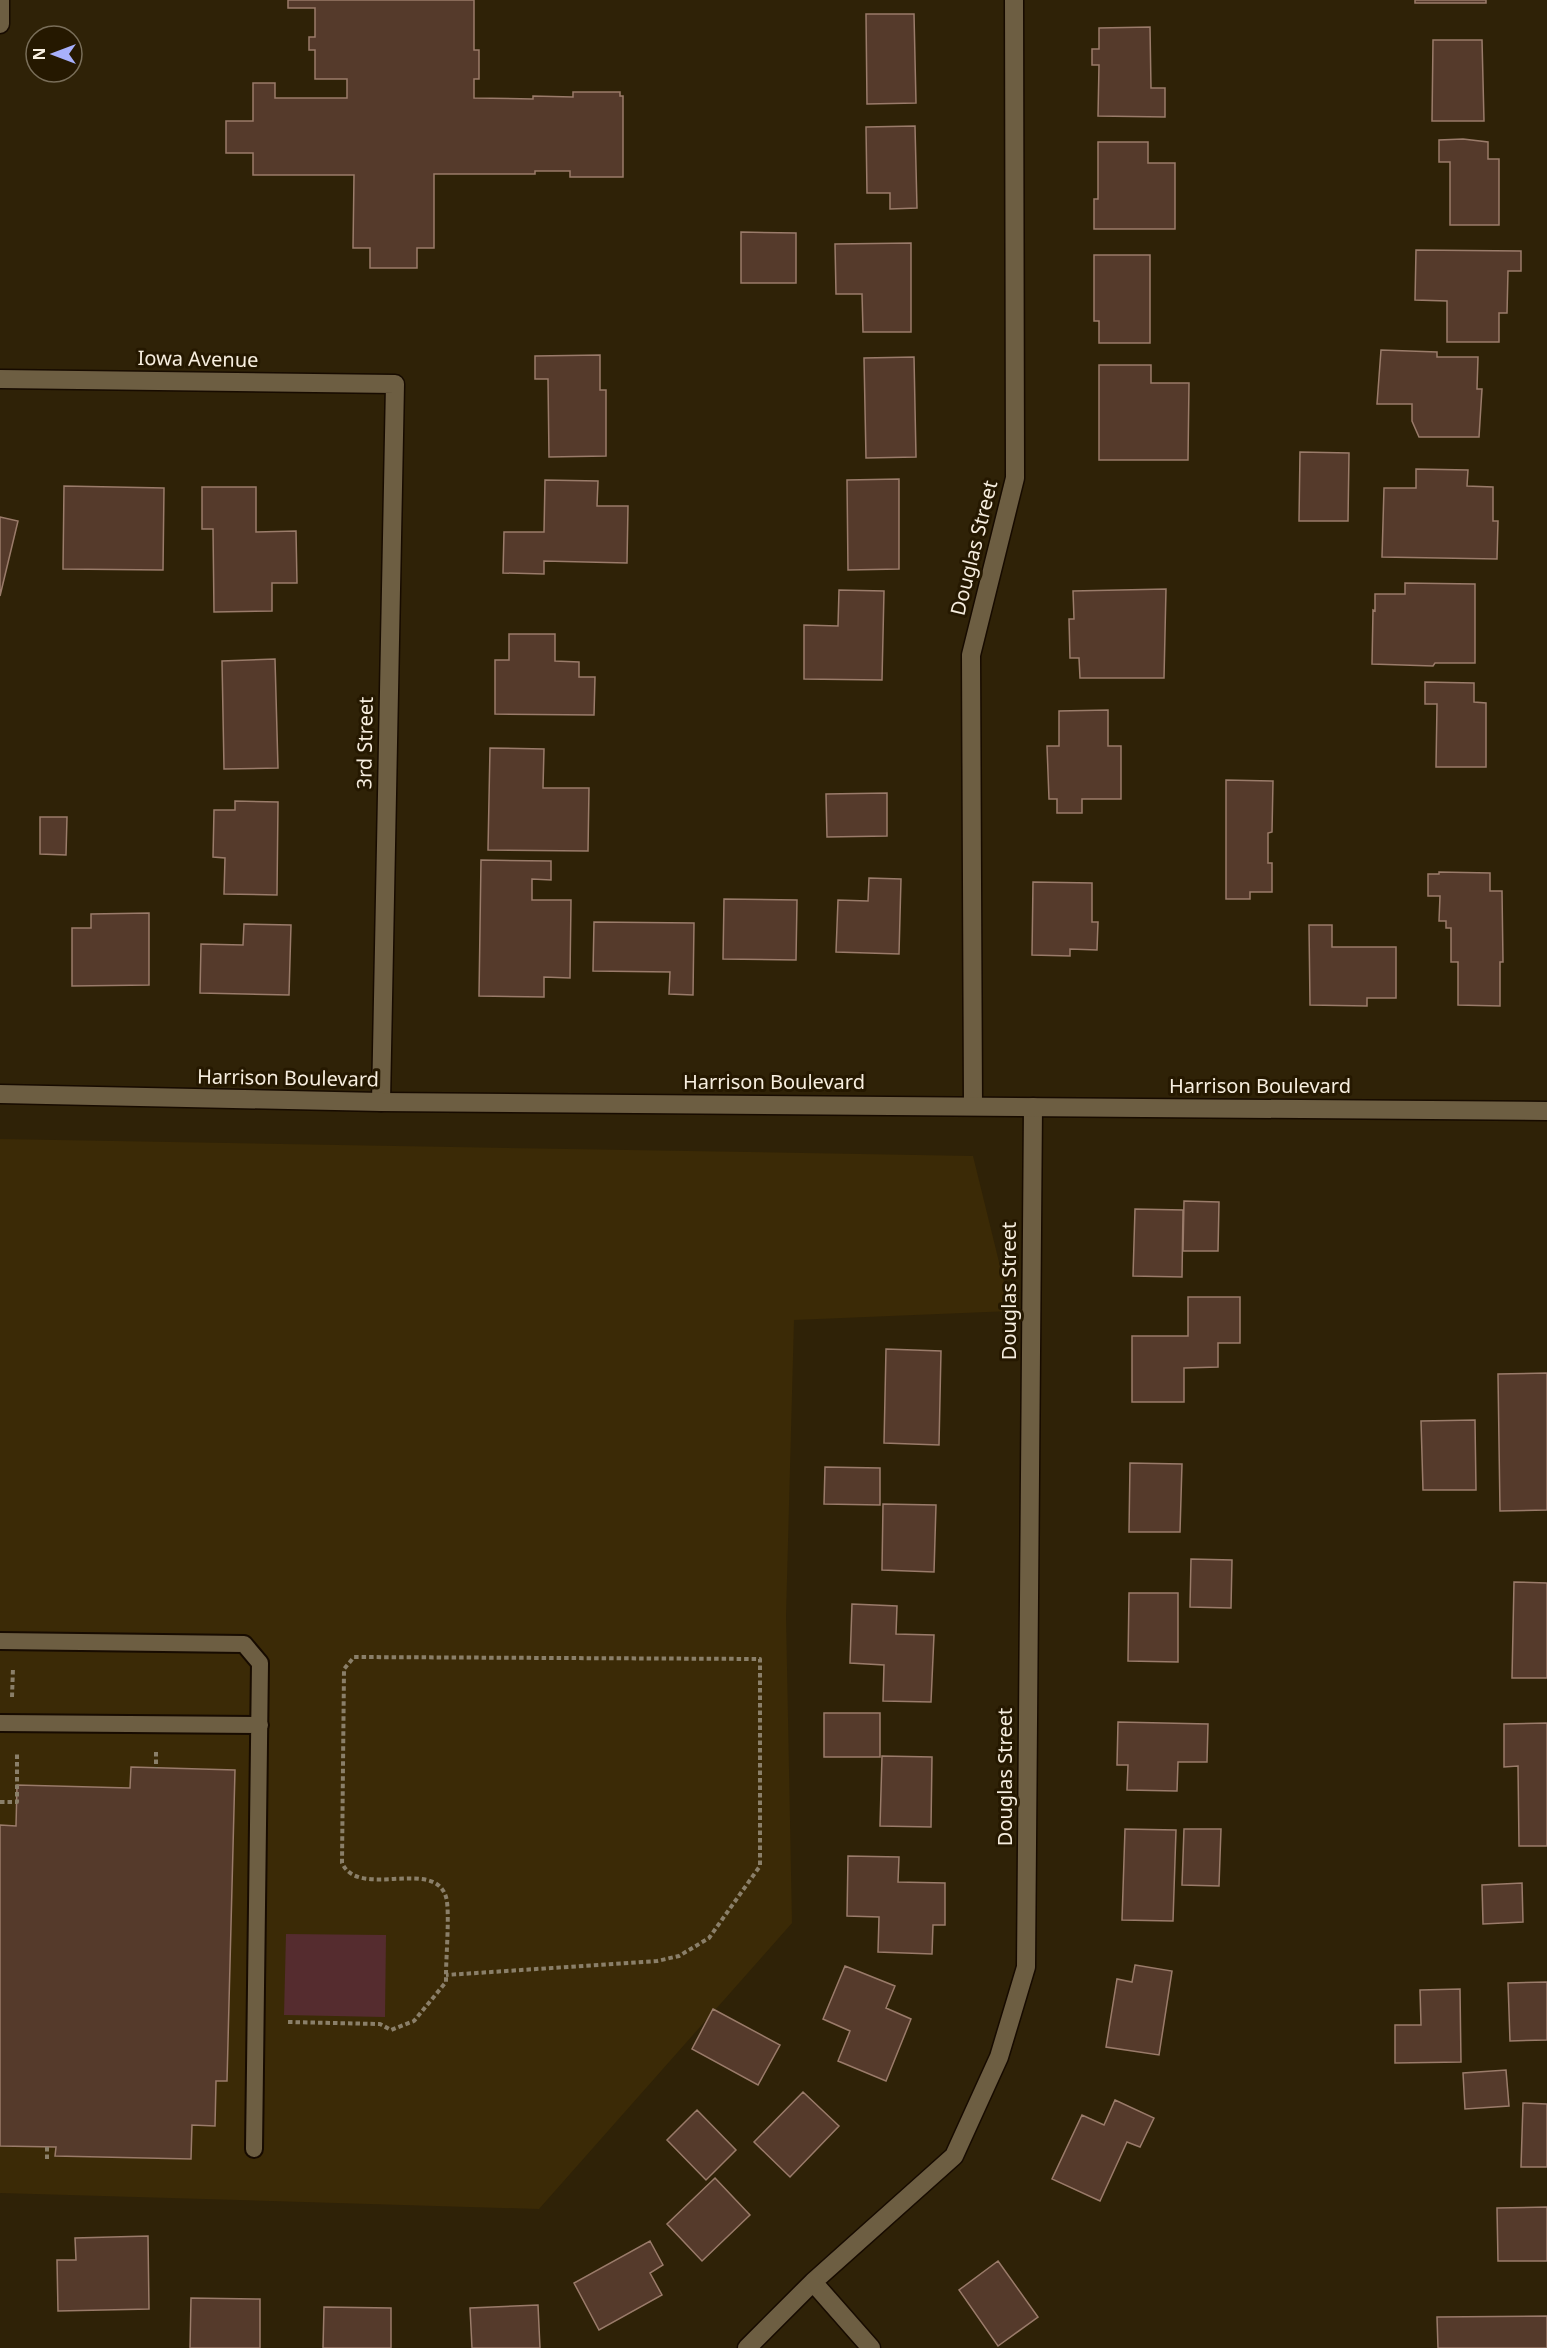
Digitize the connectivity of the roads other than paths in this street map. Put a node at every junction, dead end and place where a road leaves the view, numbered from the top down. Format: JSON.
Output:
{"nodes":[{"id":1,"x":0,"y":0,"type":"edge"},
{"id":2,"x":1014,"y":0,"type":"edge"},
{"id":3,"x":0,"y":24,"type":"edge"},
{"id":4,"x":0,"y":379,"type":"edge"},
{"id":5,"x":395,"y":384,"type":"joint"},
{"id":6,"x":0,"y":1094,"type":"edge"},
{"id":7,"x":381,"y":1102,"type":"junction"},
{"id":8,"x":973,"y":1106,"type":"junction"},
{"id":9,"x":1033,"y":1107,"type":"junction"},
{"id":10,"x":1547,"y":1111,"type":"edge"},
{"id":11,"x":0,"y":1641,"type":"edge"},
{"id":12,"x":6,"y":1723,"type":"edge"},
{"id":13,"x":260,"y":1725,"type":"junction"},
{"id":14,"x":254,"y":2149,"type":"dead end"},
{"id":15,"x":813,"y":2282,"type":"junction"},
{"id":16,"x":747,"y":2348,"type":"edge"},
{"id":17,"x":871,"y":2348,"type":"edge"}],
"edges":[{"from":1,"to":3,"type":"street"},
{"from":2,"to":8,"type":"street","name":"Douglas Street"},
{"from":4,"to":5,"type":"street","name":"Iowa Avenue"},
{"from":5,"to":7,"type":"street","name":"3rd Street"},
{"from":6,"to":7,"type":"street","name":"Harrison Boulevard"},
{"from":7,"to":8,"type":"street","name":"Harrison Boulevard"},
{"from":8,"to":9,"type":"street","name":"Harrison Boulevard"},
{"from":9,"to":10,"type":"street","name":"Harrison Boulevard"},
{"from":9,"to":15,"type":"street","name":"Douglas Street"},
{"from":11,"to":13,"type":"lane"},
{"from":12,"to":13,"type":"lane"},
{"from":13,"to":14,"type":"lane"},
{"from":15,"to":16,"type":"street","name":"Douglas Street"},
{"from":15,"to":17,"type":"street"}]}
